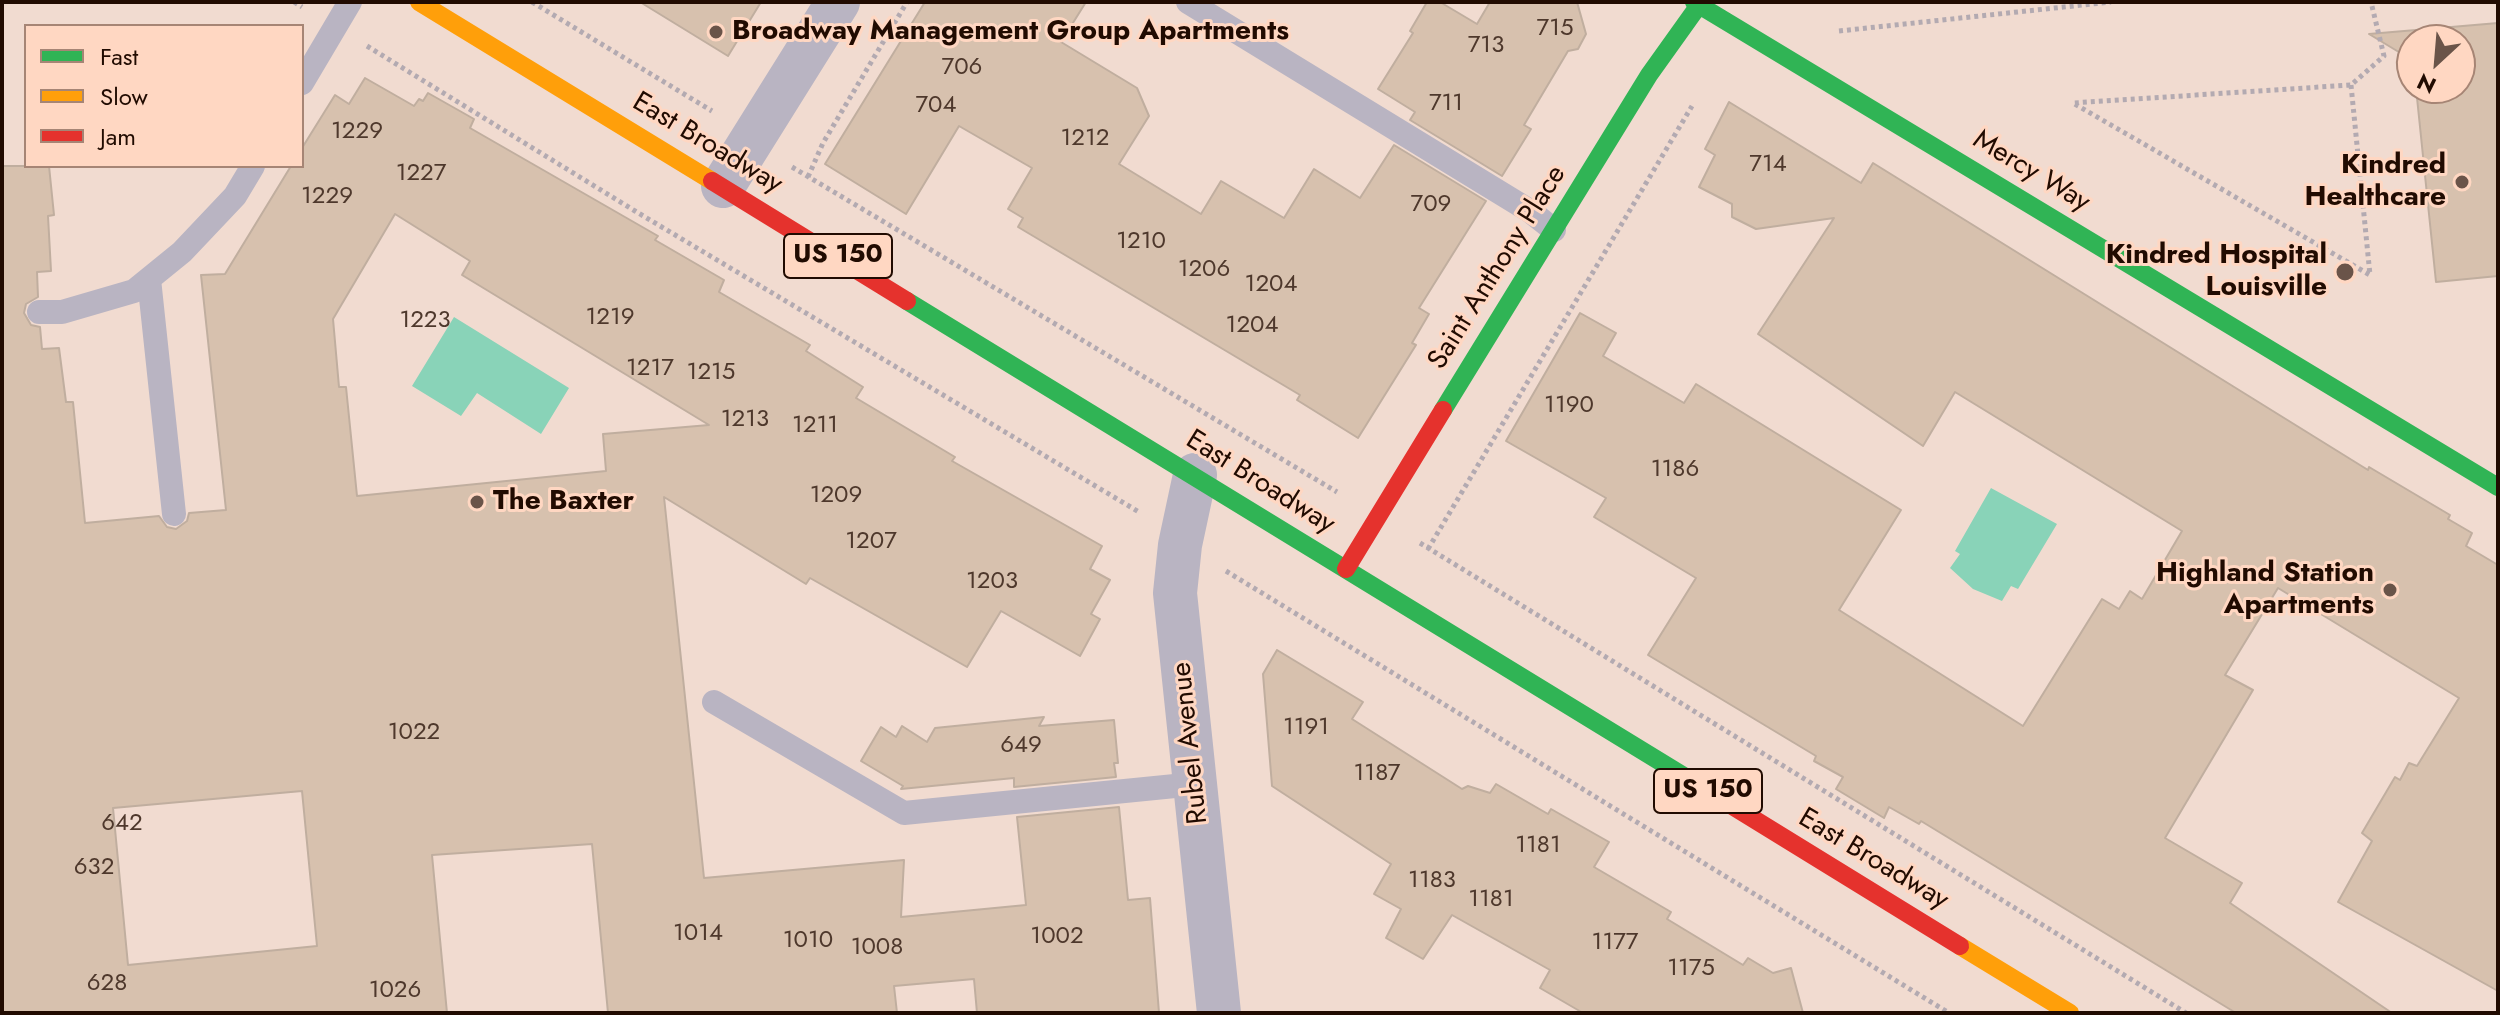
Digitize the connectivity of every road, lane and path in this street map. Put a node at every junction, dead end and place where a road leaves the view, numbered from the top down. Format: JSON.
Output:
{"nodes":[{"id":1,"x":294,"y":2,"type":"edge"},
{"id":2,"x":350,"y":2,"type":"edge"},
{"id":3,"x":419,"y":2,"type":"edge"},
{"id":4,"x":838,"y":2,"type":"edge"},
{"id":5,"x":907,"y":2,"type":"edge"},
{"id":6,"x":1188,"y":2,"type":"edge"},
{"id":7,"x":2111,"y":2,"type":"edge"},
{"id":8,"x":2371,"y":2,"type":"edge"},
{"id":9,"x":1700,"y":3,"type":"edge"},
{"id":10,"x":302,"y":7,"type":"dead end"},
{"id":11,"x":1837,"y":31,"type":"dead end"},
{"id":12,"x":304,"y":80,"type":"edge"},
{"id":13,"x":2351,"y":85,"type":"junction"},
{"id":14,"x":1699,"y":94,"type":"dead end"},
{"id":15,"x":252,"y":168,"type":"edge"},
{"id":16,"x":808,"y":177,"type":"dead end"},
{"id":17,"x":723,"y":186,"type":"junction"},
{"id":18,"x":1554,"y":230,"type":"junction"},
{"id":19,"x":149,"y":279,"type":"junction"},
{"id":20,"x":39,"y":312,"type":"dead end"},
{"id":21,"x":1195,"y":475,"type":"junction"},
{"id":22,"x":2498,"y":487,"type":"edge"},
{"id":23,"x":174,"y":514,"type":"dead end"},
{"id":24,"x":1428,"y":549,"type":"dead end"},
{"id":25,"x":1346,"y":569,"type":"junction"},
{"id":26,"x":714,"y":702,"type":"dead end"},
{"id":27,"x":1195,"y":784,"type":"junction"},
{"id":28,"x":1219,"y":1013,"type":"edge"},
{"id":29,"x":2070,"y":1013,"type":"edge"}],
"edges":[{"from":1,"to":10,"type":"path"},
{"from":2,"to":12,"type":"lane"},
{"from":3,"to":17,"type":"main road","name":"East Broadway","number":"US 150"},
{"from":4,"to":17,"type":"street"},
{"from":5,"to":16,"type":"path"},
{"from":6,"to":18,"type":"lane"},
{"from":7,"to":11,"type":"path"},
{"from":8,"to":13,"type":"path"},
{"from":9,"to":18,"type":"main road","name":"Saint Anthony Place"},
{"from":9,"to":22,"type":"main road","name":"Mercy Way"},
{"from":13,"to":13,"type":"path"},
{"from":14,"to":24,"type":"path"},
{"from":15,"to":19,"type":"lane"},
{"from":17,"to":21,"type":"main road","name":"East Broadway","number":"US 150"},
{"from":18,"to":25,"type":"main road","name":"Saint Anthony Place"},
{"from":19,"to":20,"type":"lane"},
{"from":19,"to":23,"type":"lane"},
{"from":21,"to":25,"type":"main road","name":"East Broadway","number":"US 150"},
{"from":21,"to":27,"type":"street","name":"Rubel Avenue"},
{"from":25,"to":29,"type":"main road","name":"East Broadway","number":"US 150"},
{"from":26,"to":27,"type":"lane"},
{"from":27,"to":28,"type":"street","name":"Rubel Avenue"}]}
